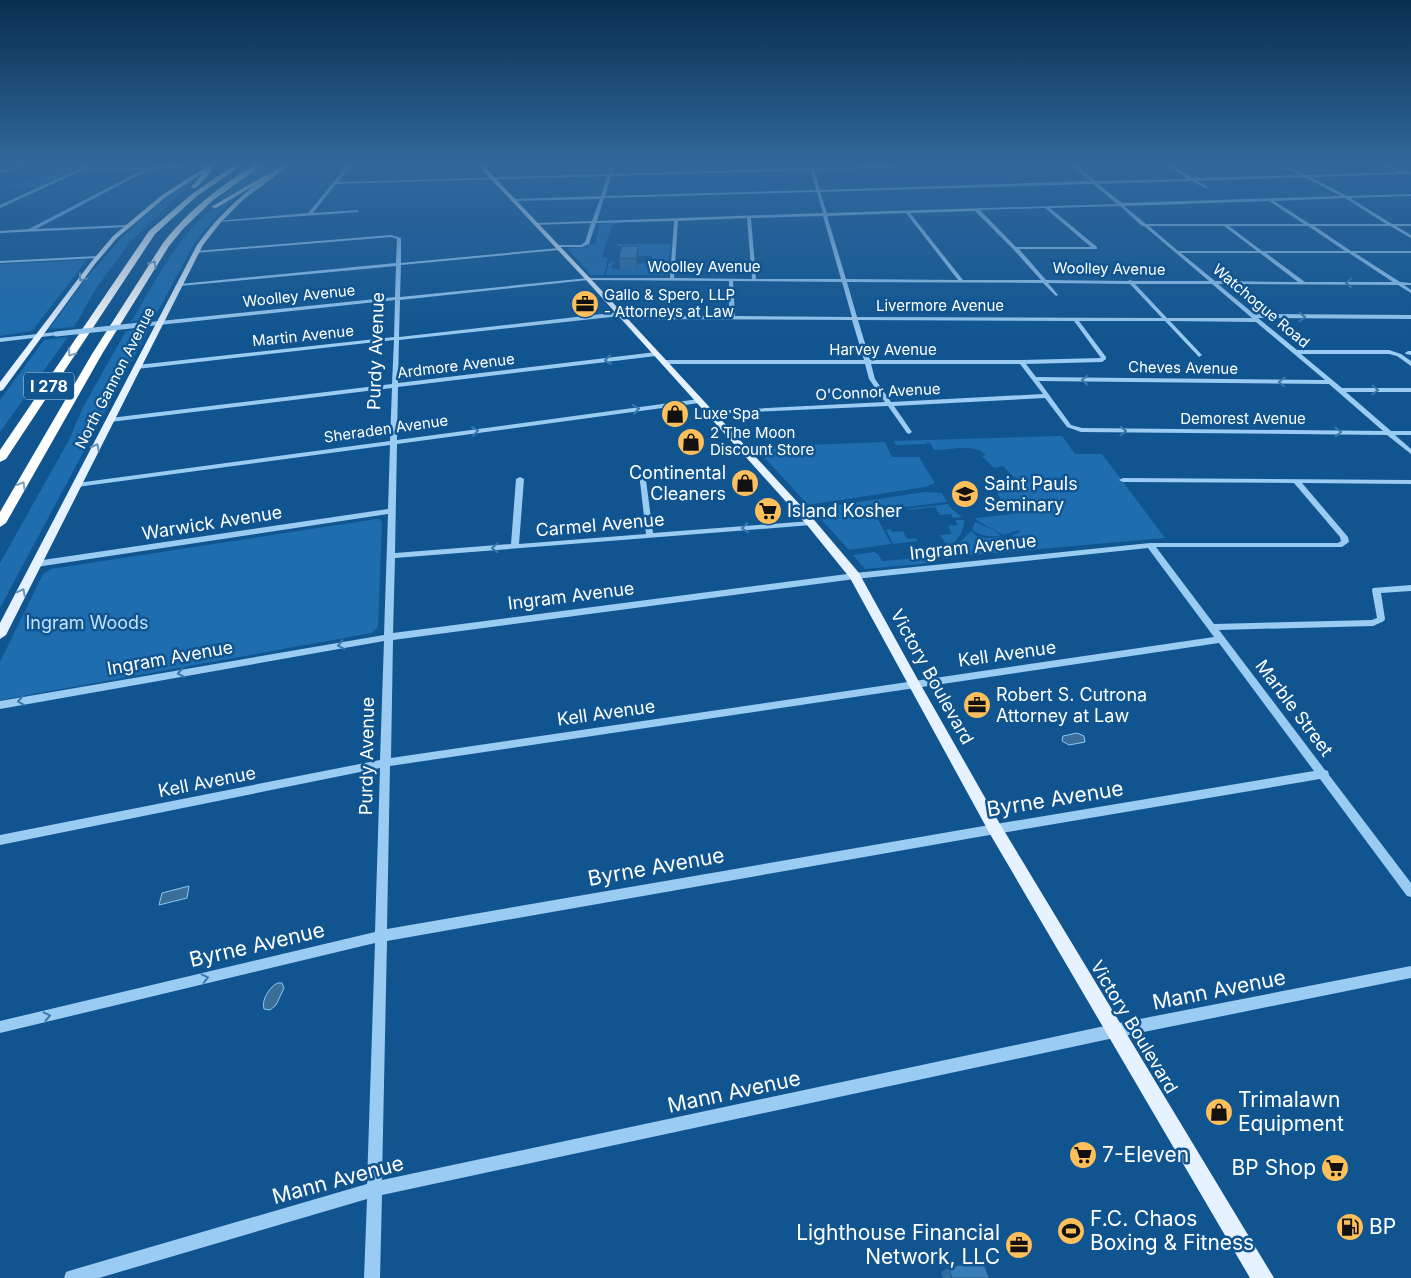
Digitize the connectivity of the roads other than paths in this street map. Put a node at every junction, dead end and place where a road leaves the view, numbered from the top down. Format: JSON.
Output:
{"nodes":[{"id":1,"x":218,"y":221,"type":"edge"},
{"id":2,"x":47,"y":222,"type":"edge"},
{"id":3,"x":132,"y":222,"type":"edge"},
{"id":4,"x":163,"y":222,"type":"edge"},
{"id":5,"x":184,"y":222,"type":"edge"},
{"id":6,"x":194,"y":222,"type":"edge"},
{"id":7,"x":533,"y":222,"type":"edge"},
{"id":8,"x":593,"y":222,"type":"junction"},
{"id":9,"x":603,"y":222,"type":"edge"},
{"id":10,"x":676,"y":222,"type":"edge"},
{"id":11,"x":748,"y":222,"type":"edge"},
{"id":12,"x":828,"y":222,"type":"edge"},
{"id":13,"x":915,"y":222,"type":"edge"},
{"id":14,"x":989,"y":222,"type":"edge"},
{"id":15,"x":1064,"y":222,"type":"edge"},
{"id":16,"x":1140,"y":222,"type":"edge"},
{"id":17,"x":1304,"y":222,"type":"edge"},
{"id":18,"x":1385,"y":222,"type":"edge"},
{"id":19,"x":535,"y":224,"type":"junction"},
{"id":20,"x":1143,"y":224,"type":"junction"},
{"id":21,"x":1225,"y":225,"type":"junction"},
{"id":22,"x":1309,"y":225,"type":"junction"},
{"id":23,"x":1391,"y":225,"type":"junction"},
{"id":24,"x":1411,"y":225,"type":"edge"},
{"id":25,"x":127,"y":226,"type":"junction"},
{"id":26,"x":29,"y":231,"type":"junction"},
{"id":27,"x":0,"y":232,"type":"edge"},
{"id":28,"x":1411,"y":237,"type":"edge"},
{"id":29,"x":167,"y":243,"type":"junction"},
{"id":30,"x":558,"y":247,"type":"junction"},
{"id":31,"x":1015,"y":248,"type":"junction"},
{"id":32,"x":196,"y":252,"type":"junction"},
{"id":33,"x":1177,"y":252,"type":"junction"},
{"id":34,"x":1262,"y":252,"type":"junction"},
{"id":35,"x":1350,"y":252,"type":"junction"},
{"id":36,"x":1411,"y":252,"type":"edge"},
{"id":37,"x":97,"y":257,"type":"junction"},
{"id":38,"x":0,"y":262,"type":"edge"},
{"id":39,"x":398,"y":264,"type":"junction"},
{"id":40,"x":588,"y":279,"type":"junction"},
{"id":41,"x":672,"y":279,"type":"junction"},
{"id":42,"x":730,"y":279,"type":"junction"},
{"id":43,"x":754,"y":280,"type":"junction"},
{"id":44,"x":844,"y":280,"type":"junction"},
{"id":45,"x":961,"y":280,"type":"junction"},
{"id":46,"x":1045,"y":281,"type":"junction"},
{"id":47,"x":1130,"y":281,"type":"junction"},
{"id":48,"x":1214,"y":283,"type":"junction"},
{"id":49,"x":1303,"y":283,"type":"junction"},
{"id":50,"x":1398,"y":284,"type":"junction"},
{"id":51,"x":1411,"y":284,"type":"edge"},
{"id":52,"x":180,"y":285,"type":"junction"},
{"id":53,"x":1411,"y":292,"type":"edge"},
{"id":54,"x":1056,"y":295,"type":"dead end"},
{"id":55,"x":397,"y":299,"type":"junction"},
{"id":56,"x":621,"y":315,"type":"junction"},
{"id":57,"x":1411,"y":317,"type":"edge"},
{"id":58,"x":732,"y":318,"type":"junction"},
{"id":59,"x":854,"y":318,"type":"junction"},
{"id":60,"x":1256,"y":318,"type":"junction"},
{"id":61,"x":1075,"y":319,"type":"junction"},
{"id":62,"x":1167,"y":319,"type":"junction"},
{"id":63,"x":160,"y":323,"type":"junction"},
{"id":64,"x":39,"y":336,"type":"junction"},
{"id":65,"x":395,"y":339,"type":"junction"},
{"id":66,"x":0,"y":340,"type":"edge"},
{"id":67,"x":1296,"y":352,"type":"junction"},
{"id":68,"x":1199,"y":355,"type":"dead end"},
{"id":69,"x":660,"y":358,"type":"junction"},
{"id":70,"x":1022,"y":362,"type":"junction"},
{"id":71,"x":866,"y":363,"type":"junction"},
{"id":72,"x":1411,"y":364,"type":"edge"},
{"id":73,"x":137,"y":367,"type":"junction"},
{"id":74,"x":1035,"y":379,"type":"junction"},
{"id":75,"x":1331,"y":382,"type":"junction"},
{"id":76,"x":2,"y":384,"type":"edge"},
{"id":77,"x":394,"y":386,"type":"junction"},
{"id":78,"x":1340,"y":390,"type":"junction"},
{"id":79,"x":1411,"y":390,"type":"edge"},
{"id":80,"x":1047,"y":396,"type":"junction"},
{"id":81,"x":699,"y":401,"type":"junction"},
{"id":82,"x":889,"y":404,"type":"junction"},
{"id":83,"x":710,"y":413,"type":"junction"},
{"id":84,"x":110,"y":420,"type":"junction"},
{"id":85,"x":1074,"y":429,"type":"joint"},
{"id":86,"x":908,"y":432,"type":"dead end"},
{"id":87,"x":1389,"y":432,"type":"junction"},
{"id":88,"x":1411,"y":433,"type":"edge"},
{"id":89,"x":392,"y":442,"type":"junction"},
{"id":90,"x":1411,"y":452,"type":"edge"},
{"id":91,"x":0,"y":459,"type":"edge"},
{"id":92,"x":642,"y":472,"type":"dead end"},
{"id":93,"x":520,"y":479,"type":"dead end"},
{"id":94,"x":1123,"y":480,"type":"dead end"},
{"id":95,"x":1296,"y":481,"type":"junction"},
{"id":96,"x":1411,"y":482,"type":"edge"},
{"id":97,"x":77,"y":485,"type":"junction"},
{"id":98,"x":392,"y":511,"type":"junction"},
{"id":99,"x":0,"y":522,"type":"edge"},
{"id":100,"x":811,"y":523,"type":"junction"},
{"id":101,"x":650,"y":536,"type":"junction"},
{"id":102,"x":1150,"y":545,"type":"junction"},
{"id":103,"x":515,"y":547,"type":"junction"},
{"id":104,"x":392,"y":556,"type":"junction"},
{"id":105,"x":36,"y":564,"type":"junction"},
{"id":106,"x":855,"y":576,"type":"junction"},
{"id":107,"x":1411,"y":588,"type":"edge"},
{"id":108,"x":1212,"y":627,"type":"junction"},
{"id":109,"x":0,"y":635,"type":"edge"},
{"id":110,"x":389,"y":637,"type":"junction"},
{"id":111,"x":1221,"y":639,"type":"junction"},
{"id":112,"x":913,"y":684,"type":"junction"},
{"id":113,"x":0,"y":705,"type":"edge"},
{"id":114,"x":385,"y":763,"type":"junction"},
{"id":115,"x":1324,"y":774,"type":"junction"},
{"id":116,"x":995,"y":829,"type":"junction"},
{"id":117,"x":0,"y":840,"type":"edge"},
{"id":118,"x":1411,"y":892,"type":"edge"},
{"id":119,"x":381,"y":936,"type":"junction"},
{"id":120,"x":1411,"y":972,"type":"edge"},
{"id":121,"x":0,"y":1027,"type":"edge"},
{"id":122,"x":1114,"y":1031,"type":"junction"},
{"id":123,"x":375,"y":1189,"type":"junction"},
{"id":124,"x":72,"y":1278,"type":"edge"},
{"id":125,"x":372,"y":1278,"type":"edge"},
{"id":126,"x":1263,"y":1278,"type":"edge"}],
"edges":[{"from":1,"to":32,"type":"main road","name":"North Gannon Avenue"},
{"from":2,"to":26,"type":"street"},
{"from":3,"to":25,"type":"main road"},
{"from":4,"to":91,"type":"highway","number":"I 278","one_way":true},
{"from":5,"to":29,"type":"highway","number":"I 278"},
{"from":6,"to":29,"type":"highway"},
{"from":7,"to":19,"type":"main road","name":"Victory Boulevard"},
{"from":8,"to":9,"type":"street"},
{"from":8,"to":19,"type":"street"},
{"from":8,"to":30,"type":"street"},
{"from":10,"to":41,"type":"street"},
{"from":11,"to":43,"type":"street"},
{"from":12,"to":44,"type":"street"},
{"from":13,"to":45,"type":"street"},
{"from":14,"to":31,"type":"street"},
{"from":15,"to":31,"type":"street"},
{"from":16,"to":20,"type":"street","name":"Watchogue Road"},
{"from":17,"to":22,"type":"street"},
{"from":18,"to":23,"type":"street"},
{"from":19,"to":30,"type":"main road","name":"Victory Boulevard"},
{"from":20,"to":21,"type":"street"},
{"from":20,"to":33,"type":"street","name":"Watchogue Road"},
{"from":21,"to":22,"type":"street"},
{"from":21,"to":34,"type":"street"},
{"from":22,"to":23,"type":"street"},
{"from":22,"to":35,"type":"street"},
{"from":23,"to":24,"type":"street"},
{"from":23,"to":28,"type":"street"},
{"from":25,"to":26,"type":"street"},
{"from":25,"to":37,"type":"main road"},
{"from":26,"to":27,"type":"street"},
{"from":99,"to":29,"type":"highway","number":"I 278","one_way":true},
{"from":30,"to":39,"type":"street"},
{"from":30,"to":40,"type":"main road","name":"Victory Boulevard"},
{"from":31,"to":46,"type":"street"},
{"from":32,"to":39,"type":"street","name":"Purdy Avenue"},
{"from":32,"to":52,"type":"main road","name":"North Gannon Avenue"},
{"from":33,"to":34,"type":"street"},
{"from":33,"to":48,"type":"street","name":"Watchogue Road"},
{"from":34,"to":35,"type":"street"},
{"from":34,"to":49,"type":"street"},
{"from":35,"to":36,"type":"street"},
{"from":35,"to":50,"type":"street"},
{"from":37,"to":38,"type":"street"},
{"from":37,"to":64,"type":"main road","one_way":true},
{"from":39,"to":52,"type":"street"},
{"from":39,"to":55,"type":"street","name":"Purdy Avenue"},
{"from":40,"to":41,"type":"street","name":"Woolley Avenue"},
{"from":40,"to":55,"type":"street","name":"Woolley Avenue"},
{"from":40,"to":56,"type":"main road","name":"Victory Boulevard"},
{"from":41,"to":42,"type":"street","name":"Woolley Avenue"},
{"from":42,"to":43,"type":"street","name":"Woolley Avenue"},
{"from":42,"to":58,"type":"street"},
{"from":43,"to":44,"type":"street","name":"Woolley Avenue"},
{"from":44,"to":45,"type":"street","name":"Woolley Avenue"},
{"from":44,"to":59,"type":"street"},
{"from":45,"to":46,"type":"street","name":"Woolley Avenue"},
{"from":46,"to":47,"type":"street","name":"Woolley Avenue"},
{"from":46,"to":54,"type":"street"},
{"from":47,"to":48,"type":"street","name":"Woolley Avenue"},
{"from":47,"to":62,"type":"street"},
{"from":48,"to":49,"type":"street","name":"Woolley Avenue"},
{"from":48,"to":60,"type":"street","name":"Watchogue Road"},
{"from":50,"to":49,"type":"street","name":"Woolley Avenue","one_way":true},
{"from":50,"to":51,"type":"street","name":"Woolley Avenue"},
{"from":50,"to":53,"type":"street"},
{"from":52,"to":63,"type":"main road","name":"North Gannon Avenue"},
{"from":55,"to":63,"type":"street","name":"Woolley Avenue"},
{"from":55,"to":65,"type":"street","name":"Purdy Avenue"},
{"from":56,"to":58,"type":"street","name":"Livermore Avenue"},
{"from":56,"to":65,"type":"street","name":"Martin Avenue"},
{"from":56,"to":69,"type":"main road","name":"Victory Boulevard"},
{"from":60,"to":57,"type":"street","name":"Livermore Avenue","one_way":true},
{"from":58,"to":59,"type":"street","name":"Livermore Avenue"},
{"from":59,"to":61,"type":"street","name":"Livermore Avenue"},
{"from":59,"to":71,"type":"street"},
{"from":60,"to":62,"type":"street","name":"Livermore Avenue"},
{"from":60,"to":67,"type":"street","name":"Watchogue Road"},
{"from":61,"to":62,"type":"street","name":"Livermore Avenue"},
{"from":61,"to":70,"type":"street","name":"Harvey Avenue"},
{"from":62,"to":68,"type":"street"},
{"from":63,"to":64,"type":"street","name":"Woolley Avenue","bridge":true},
{"from":63,"to":73,"type":"main road","name":"North Gannon Avenue"},
{"from":64,"to":66,"type":"street","name":"Woolley Avenue"},
{"from":64,"to":76,"type":"main road"},
{"from":65,"to":73,"type":"street","name":"Martin Avenue"},
{"from":65,"to":77,"type":"street","name":"Purdy Avenue"},
{"from":67,"to":72,"type":"street"},
{"from":67,"to":75,"type":"street","name":"Watchogue Road"},
{"from":69,"to":71,"type":"street","name":"Harvey Avenue"},
{"from":69,"to":77,"type":"street","name":"Ardmore Avenue","one_way":true},
{"from":69,"to":81,"type":"main road","name":"Victory Boulevard"},
{"from":70,"to":71,"type":"street","name":"Harvey Avenue"},
{"from":70,"to":74,"type":"street"},
{"from":71,"to":82,"type":"street"},
{"from":73,"to":84,"type":"main road","name":"North Gannon Avenue"},
{"from":75,"to":74,"type":"street","name":"Cheves Avenue","one_way":true},
{"from":74,"to":80,"type":"street"},
{"from":75,"to":78,"type":"street","name":"Watchogue Road"},
{"from":77,"to":84,"type":"street","name":"Ardmore Avenue"},
{"from":77,"to":89,"type":"street","name":"Purdy Avenue"},
{"from":78,"to":79,"type":"street","one_way":true},
{"from":78,"to":87,"type":"street","name":"Watchogue Road"},
{"from":80,"to":82,"type":"street","name":"O'Connor Avenue"},
{"from":80,"to":85,"type":"street"},
{"from":81,"to":83,"type":"main road","name":"Victory Boulevard"},
{"from":89,"to":81,"type":"street","name":"Sheraden Avenue","one_way":true},
{"from":82,"to":83,"type":"street","name":"O'Connor Avenue"},
{"from":82,"to":86,"type":"street"},
{"from":83,"to":100,"type":"main road","name":"Victory Boulevard"},
{"from":97,"to":84,"type":"main road","name":"North Gannon Avenue","one_way":true},
{"from":85,"to":87,"type":"street","name":"Demorest Avenue","one_way":true},
{"from":87,"to":88,"type":"street","name":"Demorest Avenue"},
{"from":87,"to":90,"type":"street","name":"Watchogue Road"},
{"from":89,"to":97,"type":"street","name":"Sheraden Avenue"},
{"from":89,"to":98,"type":"street","name":"Purdy Avenue"},
{"from":92,"to":101,"type":"street"},
{"from":93,"to":103,"type":"street"},
{"from":94,"to":95,"type":"street"},
{"from":95,"to":96,"type":"street"},
{"from":95,"to":102,"type":"street","name":"Ingram Avenue"},
{"from":97,"to":105,"type":"main road","name":"North Gannon Avenue"},
{"from":98,"to":104,"type":"street","name":"Purdy Avenue"},
{"from":98,"to":105,"type":"street","name":"Warwick Avenue"},
{"from":100,"to":101,"type":"street","name":"Carmel Avenue","one_way":true},
{"from":100,"to":106,"type":"main road","name":"Victory Boulevard"},
{"from":101,"to":103,"type":"street","name":"Carmel Avenue"},
{"from":102,"to":106,"type":"street","name":"Ingram Avenue"},
{"from":102,"to":108,"type":"street","name":"Marble Street"},
{"from":103,"to":104,"type":"street","name":"Carmel Avenue","one_way":true},
{"from":104,"to":110,"type":"street","name":"Purdy Avenue"},
{"from":109,"to":105,"type":"main road","name":"North Gannon Avenue","one_way":true},
{"from":106,"to":110,"type":"street","name":"Ingram Avenue"},
{"from":106,"to":112,"type":"main road","name":"Victory Boulevard"},
{"from":107,"to":108,"type":"street"},
{"from":108,"to":111,"type":"street","name":"Marble Street"},
{"from":110,"to":113,"type":"street","name":"Ingram Avenue","one_way":true},
{"from":110,"to":114,"type":"street","name":"Purdy Avenue"},
{"from":111,"to":112,"type":"street","name":"Kell Avenue"},
{"from":111,"to":115,"type":"street","name":"Marble Street"},
{"from":112,"to":114,"type":"street","name":"Kell Avenue"},
{"from":112,"to":116,"type":"main road","name":"Victory Boulevard"},
{"from":114,"to":117,"type":"street","name":"Kell Avenue"},
{"from":114,"to":119,"type":"street","name":"Purdy Avenue"},
{"from":115,"to":116,"type":"street","name":"Byrne Avenue"},
{"from":115,"to":118,"type":"street","name":"Marble Street"},
{"from":116,"to":119,"type":"street","name":"Byrne Avenue"},
{"from":116,"to":122,"type":"main road","name":"Victory Boulevard"},
{"from":121,"to":119,"type":"street","name":"Byrne Avenue","one_way":true},
{"from":119,"to":123,"type":"street","name":"Purdy Avenue"},
{"from":120,"to":122,"type":"street","name":"Mann Avenue"},
{"from":122,"to":123,"type":"street","name":"Mann Avenue"},
{"from":122,"to":126,"type":"main road","name":"Victory Boulevard"},
{"from":123,"to":124,"type":"street","name":"Mann Avenue"},
{"from":123,"to":125,"type":"street","name":"Purdy Avenue"}]}
